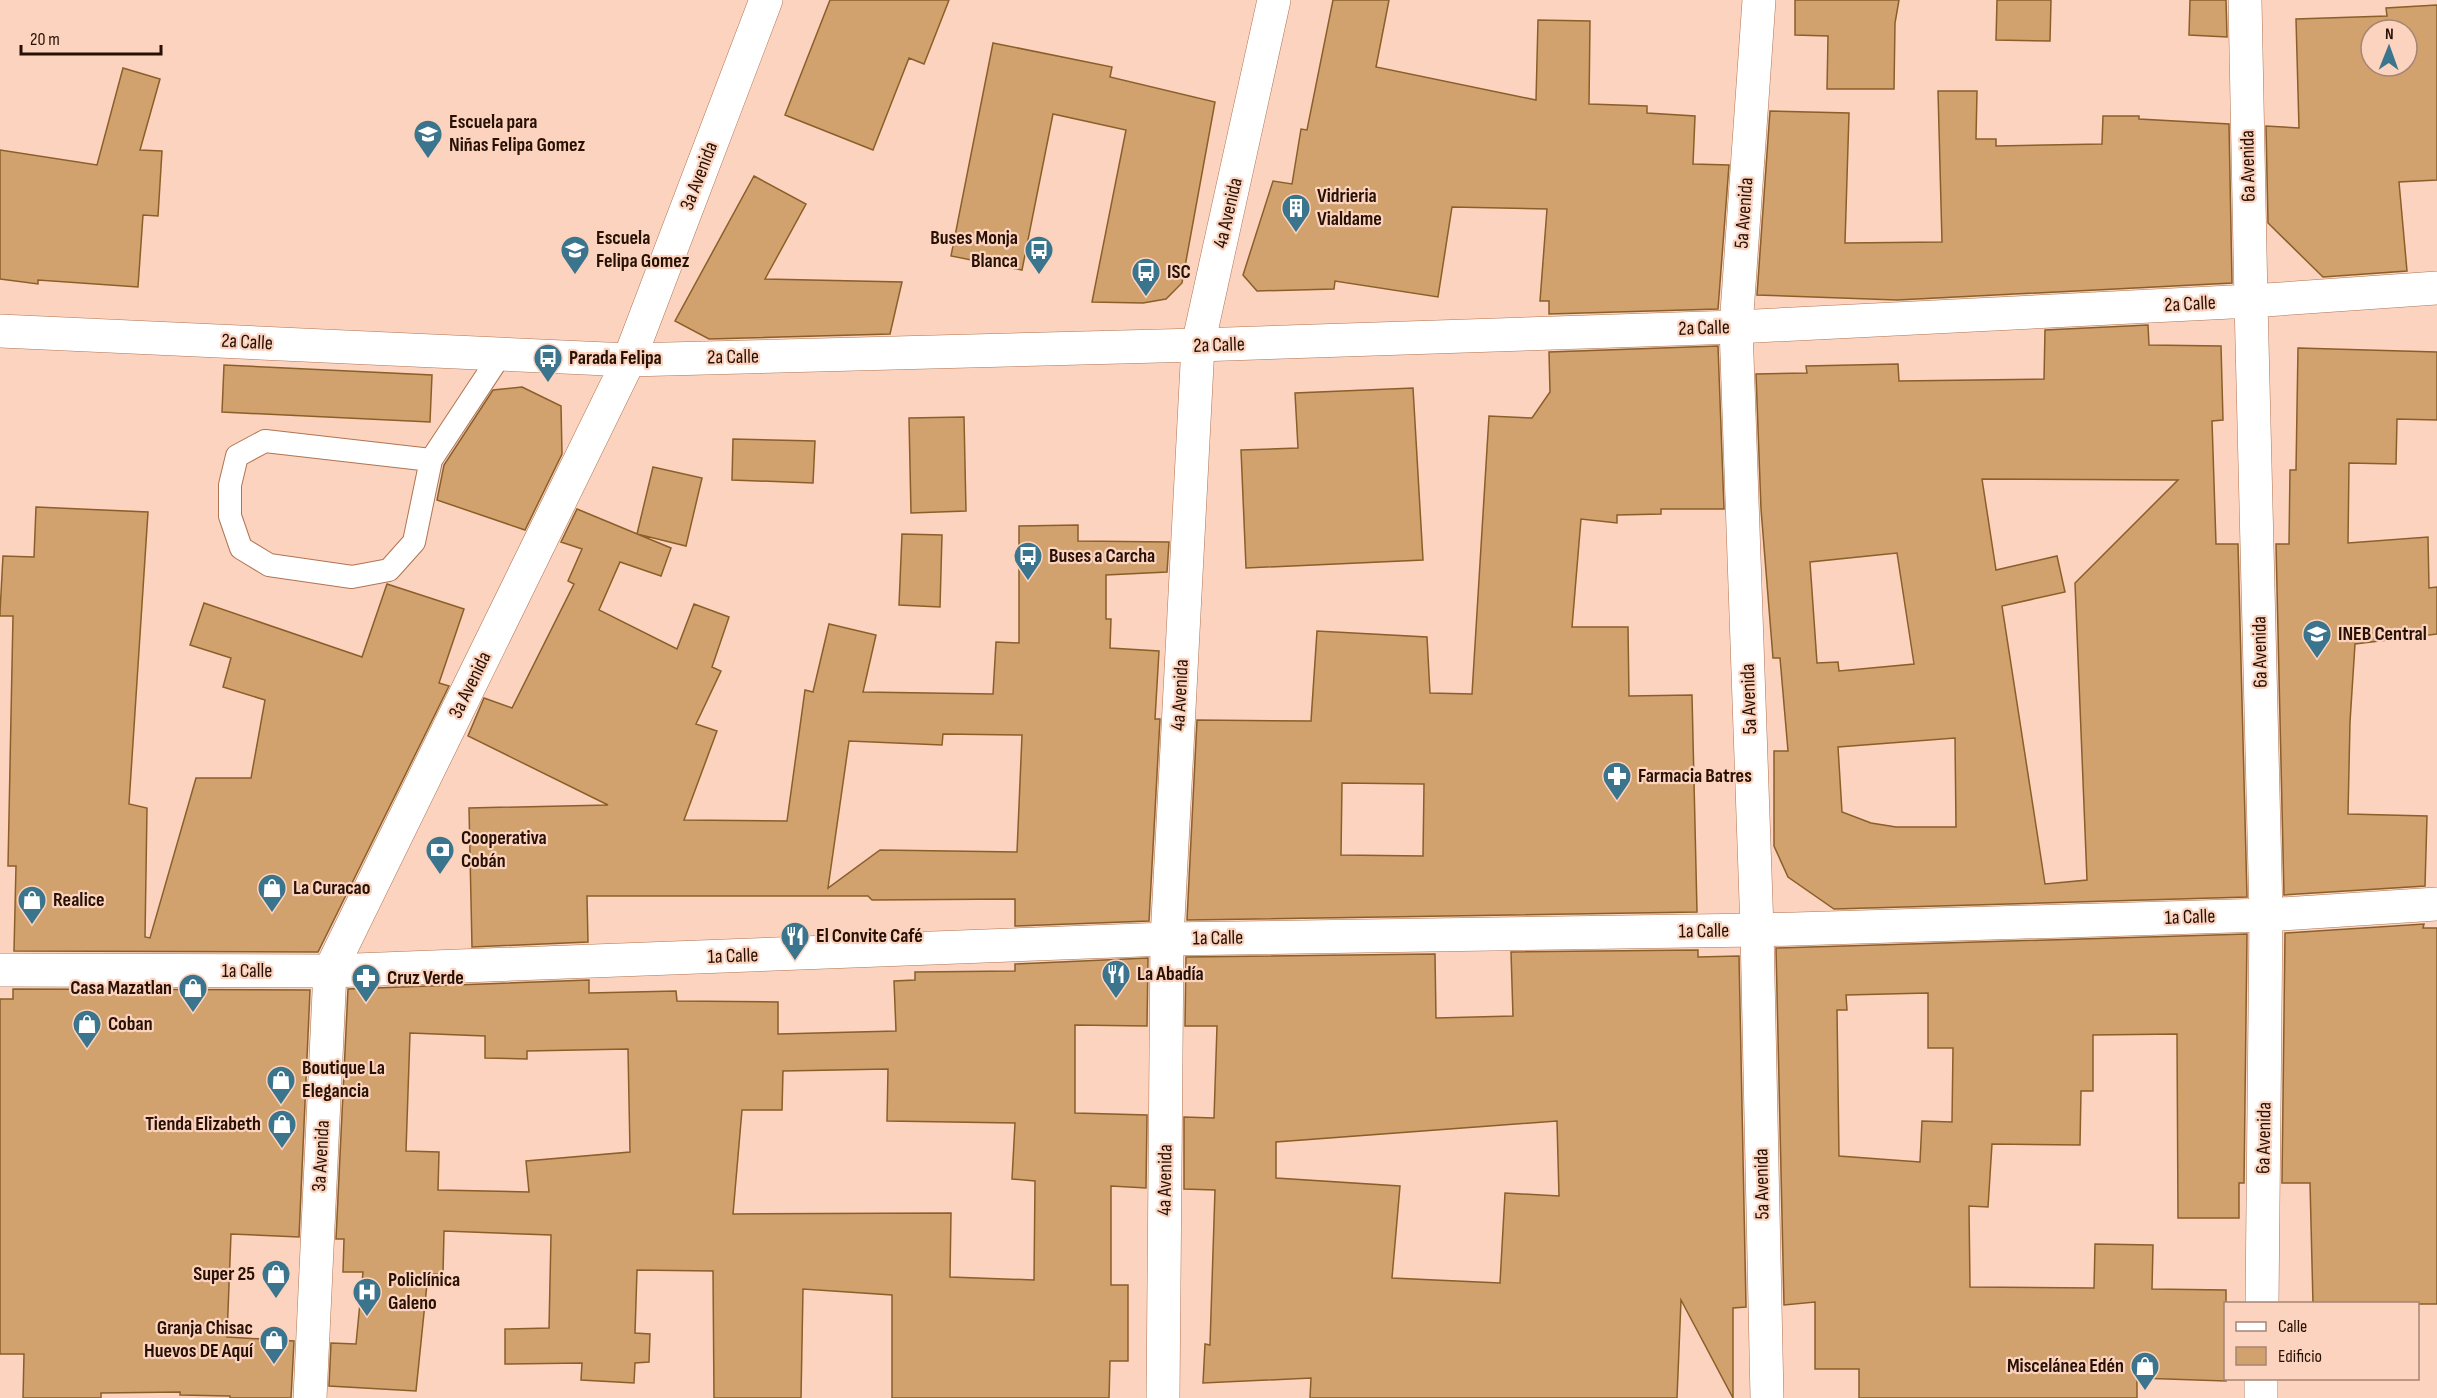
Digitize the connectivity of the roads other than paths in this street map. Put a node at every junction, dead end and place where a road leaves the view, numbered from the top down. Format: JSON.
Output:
{"nodes":[{"id":1,"x":766,"y":0,"type":"edge"},
{"id":2,"x":1274,"y":0,"type":"edge"},
{"id":3,"x":1759,"y":0,"type":"edge"},
{"id":4,"x":2245,"y":0,"type":"edge"},
{"id":5,"x":2437,"y":288,"type":"edge"},
{"id":6,"x":2251,"y":301,"type":"junction"},
{"id":7,"x":1736,"y":327,"type":"junction"},
{"id":8,"x":0,"y":330,"type":"edge"},
{"id":9,"x":1198,"y":345,"type":"junction"},
{"id":10,"x":501,"y":354,"type":"junction"},
{"id":11,"x":629,"y":360,"type":"junction"},
{"id":12,"x":431,"y":460,"type":"junction"},
{"id":13,"x":2437,"y":904,"type":"edge"},
{"id":14,"x":2266,"y":915,"type":"junction"},
{"id":15,"x":1757,"y":930,"type":"junction"},
{"id":16,"x":1167,"y":939,"type":"junction"},
{"id":17,"x":0,"y":970,"type":"edge"},
{"id":18,"x":330,"y":972,"type":"junction"},
{"id":19,"x":2262,"y":1302,"type":"edge"},
{"id":20,"x":2261,"y":1380,"type":"edge"},
{"id":21,"x":310,"y":1398,"type":"edge"},
{"id":22,"x":1162,"y":1398,"type":"edge"},
{"id":23,"x":1767,"y":1398,"type":"edge"},
{"id":24,"x":2260,"y":1398,"type":"edge"}],
"edges":[{"from":1,"to":11,"type":"main road","name":"3a Avenida"},
{"from":2,"to":9,"type":"main road","name":"4a Avenida"},
{"from":3,"to":7,"type":"main road","name":"5a Avenida"},
{"from":4,"to":6,"type":"main road","name":"6a Avenida"},
{"from":5,"to":6,"type":"main road","name":"2a Calle"},
{"from":6,"to":7,"type":"main road","name":"2a Calle"},
{"from":6,"to":14,"type":"main road","name":"6a Avenida"},
{"from":7,"to":9,"type":"main road","name":"2a Calle"},
{"from":7,"to":15,"type":"main road","name":"5a Avenida"},
{"from":8,"to":10,"type":"main road","name":"2a Calle"},
{"from":9,"to":11,"type":"main road","name":"2a Calle"},
{"from":9,"to":16,"type":"main road","name":"4a Avenida"},
{"from":10,"to":11,"type":"main road","name":"2a Calle"},
{"from":10,"to":12,"type":"lane"},
{"from":11,"to":18,"type":"main road","name":"3a Avenida"},
{"from":12,"to":12,"type":"lane"},
{"from":13,"to":14,"type":"main road","name":"1a Calle"},
{"from":14,"to":15,"type":"main road","name":"1a Calle"},
{"from":14,"to":19,"type":"main road","name":"6a Avenida"},
{"from":15,"to":16,"type":"main road","name":"1a Calle"},
{"from":15,"to":23,"type":"main road","name":"5a Avenida"},
{"from":16,"to":18,"type":"main road","name":"1a Calle"},
{"from":16,"to":22,"type":"main road","name":"4a Avenida"},
{"from":17,"to":18,"type":"main road","name":"1a Calle"},
{"from":18,"to":21,"type":"main road","name":"3a Avenida"},
{"from":20,"to":24,"type":"main road"}]}
